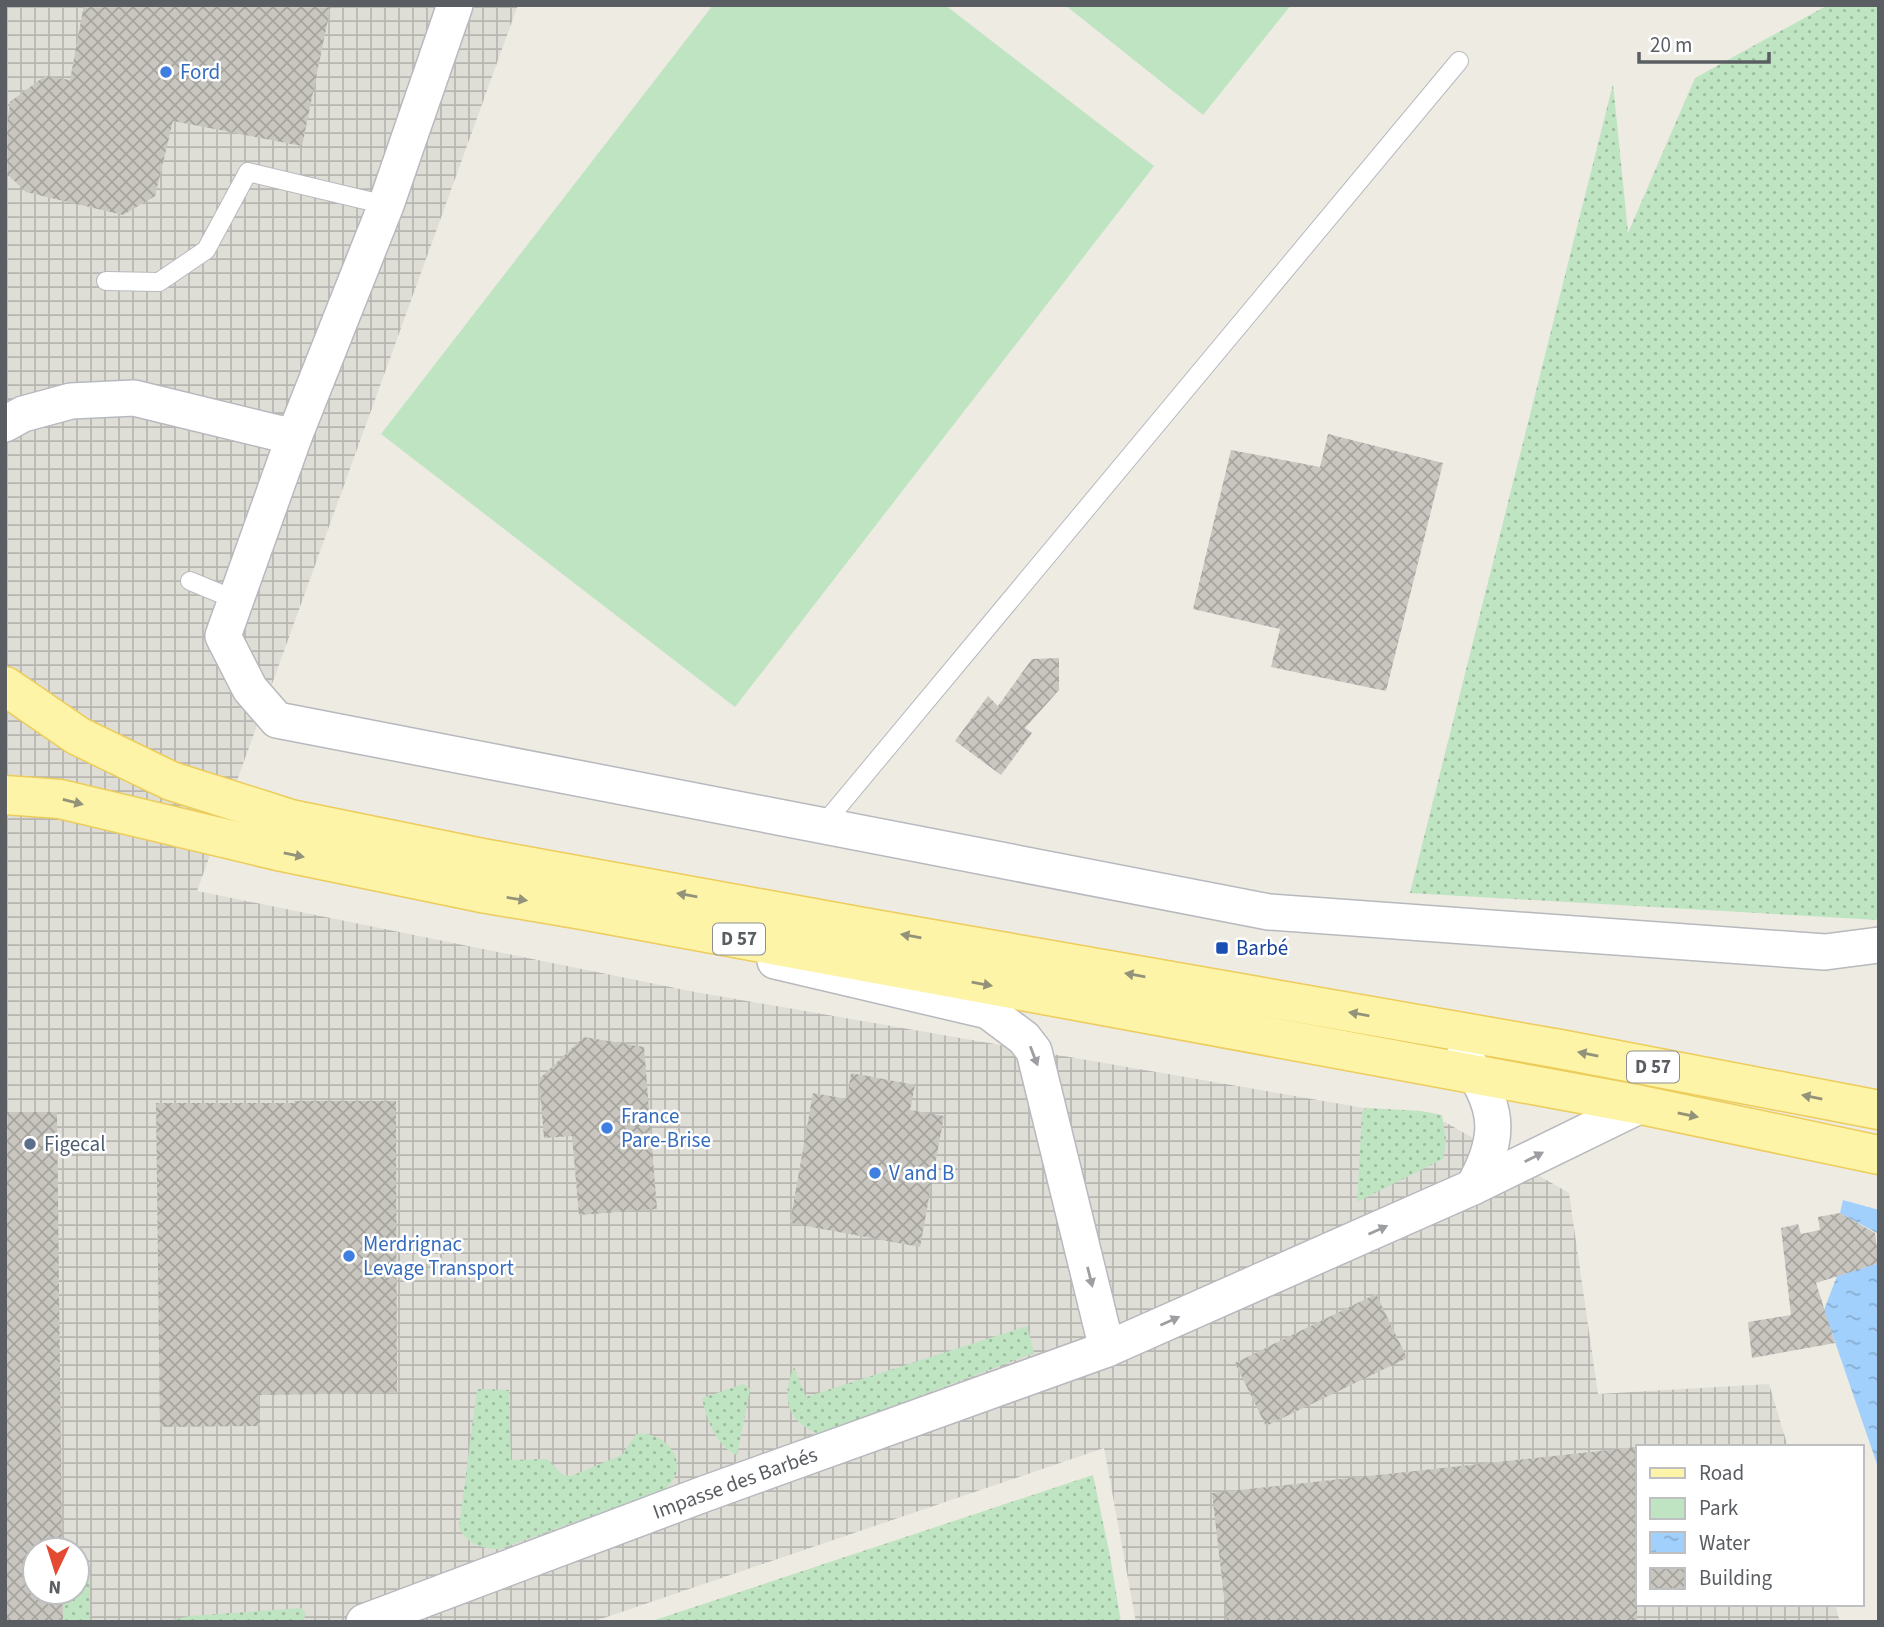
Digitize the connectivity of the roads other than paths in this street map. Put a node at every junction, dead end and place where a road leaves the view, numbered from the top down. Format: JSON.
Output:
{"nodes":[{"id":1,"x":455,"y":5,"type":"edge"},
{"id":2,"x":1459,"y":61,"type":"dead end"},
{"id":3,"x":386,"y":205,"type":"junction"},
{"id":4,"x":106,"y":281,"type":"dead end"},
{"id":5,"x":5,"y":424,"type":"edge"},
{"id":6,"x":294,"y":437,"type":"junction"},
{"id":7,"x":190,"y":581,"type":"dead end"},
{"id":8,"x":236,"y":600,"type":"junction"},
{"id":9,"x":5,"y":686,"type":"edge"},
{"id":10,"x":5,"y":795,"type":"edge"},
{"id":11,"x":823,"y":825,"type":"junction"},
{"id":12,"x":582,"y":910,"type":"junction"},
{"id":13,"x":1879,"y":945,"type":"edge"},
{"id":14,"x":1426,"y":1026,"type":"junction"},
{"id":15,"x":1476,"y":1075,"type":"junction"},
{"id":16,"x":1641,"y":1105,"type":"junction"},
{"id":17,"x":1879,"y":1110,"type":"edge"},
{"id":18,"x":1879,"y":1155,"type":"edge"},
{"id":19,"x":1473,"y":1187,"type":"junction"},
{"id":20,"x":1107,"y":1349,"type":"junction"},
{"id":21,"x":364,"y":1622,"type":"edge"}],
"edges":[{"from":1,"to":3,"type":"street"},
{"from":2,"to":11,"type":"lane"},
{"from":3,"to":4,"type":"lane"},
{"from":3,"to":6,"type":"street"},
{"from":5,"to":6,"type":"street"},
{"from":6,"to":8,"type":"street"},
{"from":7,"to":8,"type":"lane"},
{"from":8,"to":11,"type":"street"},
{"from":14,"to":9,"type":"main road","number":"D 57","one_way":true},
{"from":10,"to":12,"type":"main road","number":"D 57","one_way":true},
{"from":11,"to":13,"type":"street"},
{"from":12,"to":15,"type":"main road","number":"D 57","one_way":true},
{"from":12,"to":20,"type":"street","one_way":true},
{"from":14,"to":15,"type":"street"},
{"from":17,"to":14,"type":"main road","number":"D 57","one_way":true},
{"from":15,"to":16,"type":"main road","number":"D 57"},
{"from":15,"to":19,"type":"street"},
{"from":16,"to":18,"type":"main road","number":"D 57","one_way":true},
{"from":19,"to":16,"type":"street","name":"Impasse des Barbés","one_way":true},
{"from":20,"to":19,"type":"street","name":"Impasse des Barbés","one_way":true},
{"from":20,"to":21,"type":"street","name":"Impasse des Barbés"}]}
